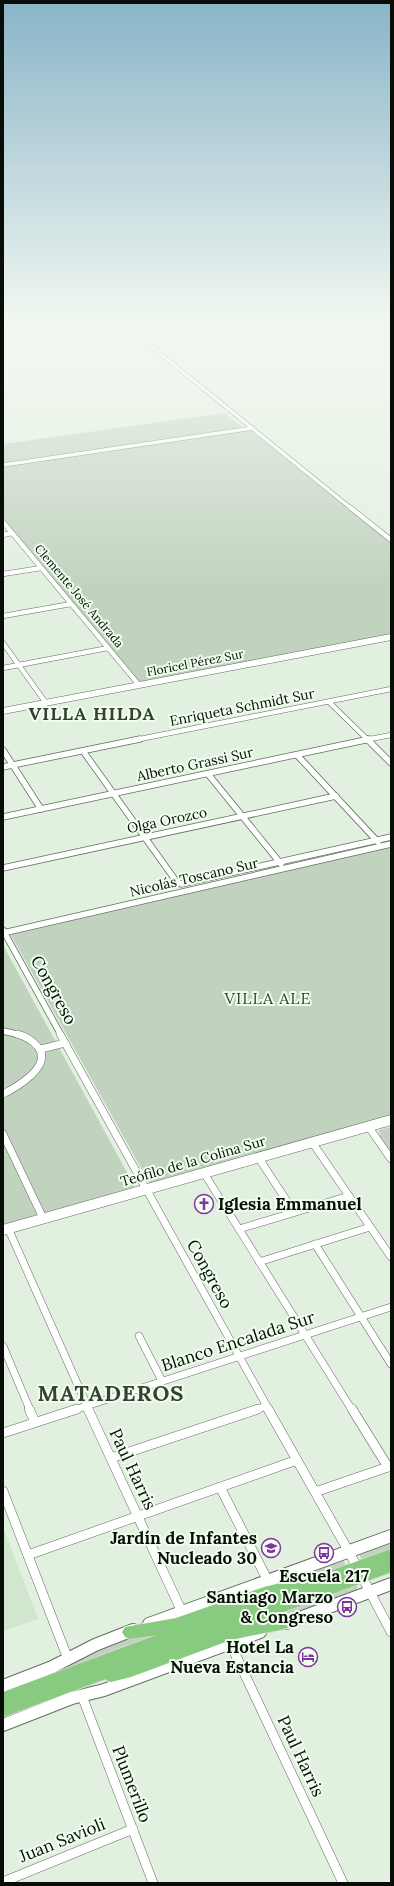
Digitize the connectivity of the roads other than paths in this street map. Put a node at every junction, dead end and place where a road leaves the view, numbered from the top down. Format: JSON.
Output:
{"nodes":[{"id":1,"x":236,"y":414,"type":"edge"},
{"id":2,"x":253,"y":428,"type":"junction"},
{"id":3,"x":3,"y":465,"type":"edge"},
{"id":4,"x":3,"y":522,"type":"edge"},
{"id":5,"x":12,"y":533,"type":"junction"},
{"id":6,"x":3,"y":535,"type":"edge"},
{"id":7,"x":391,"y":540,"type":"edge"},
{"id":8,"x":41,"y":568,"type":"junction"},
{"id":9,"x":3,"y":574,"type":"edge"},
{"id":10,"x":71,"y":604,"type":"junction"},
{"id":11,"x":3,"y":616,"type":"edge"},
{"id":12,"x":391,"y":637,"type":"edge"},
{"id":13,"x":3,"y":643,"type":"edge"},
{"id":14,"x":108,"y":648,"type":"junction"},
{"id":15,"x":19,"y":665,"type":"junction"},
{"id":16,"x":3,"y":668,"type":"edge"},
{"id":17,"x":139,"y":685,"type":"junction"},
{"id":18,"x":391,"y":689,"type":"edge"},
{"id":19,"x":329,"y":702,"type":"junction"},
{"id":20,"x":46,"y":703,"type":"junction"},
{"id":21,"x":3,"y":711,"type":"edge"},
{"id":22,"x":391,"y":735,"type":"edge"},
{"id":23,"x":368,"y":740,"type":"junction"},
{"id":24,"x":3,"y":750,"type":"edge"},
{"id":25,"x":83,"y":751,"type":"junction"},
{"id":26,"x":297,"y":755,"type":"junction"},
{"id":27,"x":391,"y":763,"type":"edge"},
{"id":28,"x":13,"y":765,"type":"junction"},
{"id":29,"x":3,"y":767,"type":"edge"},
{"id":30,"x":208,"y":774,"type":"junction"},
{"id":31,"x":113,"y":794,"type":"junction"},
{"id":32,"x":336,"y":796,"type":"junction"},
{"id":33,"x":41,"y":809,"type":"junction"},
{"id":34,"x":242,"y":816,"type":"junction"},
{"id":35,"x":3,"y":817,"type":"edge"},
{"id":36,"x":145,"y":837,"type":"junction"},
{"id":37,"x":391,"y":837,"type":"edge"},
{"id":38,"x":376,"y":840,"type":"junction"},
{"id":39,"x":391,"y":844,"type":"edge"},
{"id":40,"x":381,"y":846,"type":"junction"},
{"id":41,"x":280,"y":862,"type":"junction"},
{"id":42,"x":3,"y":868,"type":"edge"},
{"id":43,"x":285,"y":868,"type":"junction"},
{"id":44,"x":4,"y":932,"type":"edge"},
{"id":45,"x":3,"y":1031,"type":"edge"},
{"id":46,"x":65,"y":1043,"type":"junction"},
{"id":47,"x":41,"y":1049,"type":"junction"},
{"id":48,"x":3,"y":1094,"type":"edge"},
{"id":49,"x":391,"y":1120,"type":"edge"},
{"id":50,"x":368,"y":1126,"type":"junction"},
{"id":51,"x":3,"y":1134,"type":"edge"},
{"id":52,"x":312,"y":1142,"type":"junction"},
{"id":53,"x":258,"y":1157,"type":"junction"},
{"id":54,"x":391,"y":1159,"type":"edge"},
{"id":55,"x":204,"y":1173,"type":"junction"},
{"id":56,"x":146,"y":1189,"type":"junction"},
{"id":57,"x":348,"y":1196,"type":"junction"},
{"id":58,"x":294,"y":1212,"type":"junction"},
{"id":59,"x":44,"y":1218,"type":"junction"},
{"id":60,"x":370,"y":1227,"type":"junction"},
{"id":61,"x":5,"y":1229,"type":"edge"},
{"id":62,"x":239,"y":1229,"type":"junction"},
{"id":63,"x":316,"y":1244,"type":"junction"},
{"id":64,"x":391,"y":1257,"type":"edge"},
{"id":65,"x":259,"y":1262,"type":"junction"},
{"id":66,"x":391,"y":1307,"type":"edge"},
{"id":67,"x":360,"y":1317,"type":"junction"},
{"id":68,"x":305,"y":1335,"type":"junction"},
{"id":69,"x":139,"y":1336,"type":"dead end"},
{"id":70,"x":3,"y":1346,"type":"edge"},
{"id":71,"x":238,"y":1357,"type":"junction"},
{"id":72,"x":391,"y":1364,"type":"edge"},
{"id":73,"x":162,"y":1381,"type":"junction"},
{"id":74,"x":86,"y":1406,"type":"junction"},
{"id":75,"x":266,"y":1406,"type":"junction"},
{"id":76,"x":35,"y":1422,"type":"junction"},
{"id":77,"x":3,"y":1433,"type":"edge"},
{"id":78,"x":111,"y":1458,"type":"junction"},
{"id":79,"x":297,"y":1460,"type":"junction"},
{"id":80,"x":389,"y":1466,"type":"edge"},
{"id":81,"x":220,"y":1487,"type":"junction"},
{"id":82,"x":3,"y":1491,"type":"edge"},
{"id":83,"x":315,"y":1492,"type":"junction"},
{"id":84,"x":138,"y":1516,"type":"junction"},
{"id":85,"x":391,"y":1536,"type":"edge"},
{"id":86,"x":349,"y":1552,"type":"junction"},
{"id":87,"x":28,"y":1554,"type":"junction"},
{"id":88,"x":391,"y":1555,"type":"edge"},
{"id":89,"x":391,"y":1565,"type":"edge"},
{"id":90,"x":359,"y":1572,"type":"junction"},
{"id":91,"x":268,"y":1581,"type":"junction"},
{"id":92,"x":315,"y":1583,"type":"junction"},
{"id":93,"x":391,"y":1584,"type":"edge"},
{"id":94,"x":369,"y":1592,"type":"junction"},
{"id":95,"x":182,"y":1612,"type":"junction"},
{"id":96,"x":288,"y":1622,"type":"junction"},
{"id":97,"x":130,"y":1632,"type":"junction"},
{"id":98,"x":391,"y":1632,"type":"edge"},
{"id":99,"x":230,"y":1643,"type":"junction"},
{"id":100,"x":68,"y":1659,"type":"junction"},
{"id":101,"x":3,"y":1686,"type":"edge"},
{"id":102,"x":80,"y":1689,"type":"junction"},
{"id":103,"x":3,"y":1698,"type":"edge"},
{"id":104,"x":3,"y":1710,"type":"edge"},
{"id":105,"x":3,"y":1725,"type":"edge"},
{"id":106,"x":132,"y":1829,"type":"junction"},
{"id":107,"x":3,"y":1882,"type":"edge"},
{"id":108,"x":153,"y":1883,"type":"edge"},
{"id":109,"x":343,"y":1883,"type":"edge"}],
"edges":[{"from":1,"to":2,"type":"street"},
{"from":2,"to":3,"type":"street"},
{"from":2,"to":7,"type":"street"},
{"from":4,"to":5,"type":"street","name":"Clemente José Andrada"},
{"from":5,"to":6,"type":"street"},
{"from":5,"to":8,"type":"street","name":"Clemente José Andrada"},
{"from":8,"to":9,"type":"street"},
{"from":8,"to":10,"type":"street","name":"Clemente José Andrada"},
{"from":10,"to":11,"type":"street"},
{"from":10,"to":14,"type":"street","name":"Clemente José Andrada"},
{"from":12,"to":17,"type":"street","name":"Floricel Pérez Sur"},
{"from":13,"to":15,"type":"street"},
{"from":14,"to":15,"type":"street"},
{"from":14,"to":17,"type":"street","name":"Clemente José Andrada"},
{"from":15,"to":16,"type":"street"},
{"from":15,"to":20,"type":"street"},
{"from":17,"to":20,"type":"street","name":"Floricel Pérez Sur"},
{"from":18,"to":19,"type":"street","name":"Enriqueta Schmidt Sur"},
{"from":19,"to":23,"type":"street"},
{"from":19,"to":25,"type":"street","name":"Enriqueta Schmidt Sur"},
{"from":20,"to":21,"type":"street","name":"Floricel Pérez Sur"},
{"from":22,"to":23,"type":"street","name":"Alberto Grassi Sur"},
{"from":23,"to":26,"type":"street","name":"Alberto Grassi Sur"},
{"from":23,"to":27,"type":"street"},
{"from":24,"to":28,"type":"street"},
{"from":25,"to":28,"type":"street","name":"Enriqueta Schmidt Sur"},
{"from":25,"to":31,"type":"street"},
{"from":26,"to":30,"type":"street","name":"Alberto Grassi Sur"},
{"from":26,"to":32,"type":"street"},
{"from":28,"to":29,"type":"street","name":"Enriqueta Schmidt Sur"},
{"from":28,"to":33,"type":"street"},
{"from":30,"to":31,"type":"street","name":"Alberto Grassi Sur"},
{"from":30,"to":34,"type":"street"},
{"from":31,"to":33,"type":"street","name":"Alberto Grassi Sur"},
{"from":31,"to":36,"type":"street"},
{"from":32,"to":34,"type":"street","name":"Olga Orozco"},
{"from":32,"to":38,"type":"street"},
{"from":33,"to":35,"type":"street","name":"Alberto Grassi Sur"},
{"from":34,"to":36,"type":"street","name":"Olga Orozco"},
{"from":34,"to":41,"type":"street"},
{"from":36,"to":41,"type":"street","name":"Nicolás Toscano Sur"},
{"from":36,"to":42,"type":"street","name":"Olga Orozco"},
{"from":37,"to":38,"type":"street","name":"Nicolás Toscano Sur"},
{"from":38,"to":40,"type":"street"},
{"from":38,"to":41,"type":"street","name":"Nicolás Toscano Sur"},
{"from":39,"to":40,"type":"street","name":"Nicolás Toscano Sur"},
{"from":40,"to":43,"type":"street","name":"Nicolás Toscano Sur"},
{"from":41,"to":43,"type":"street"},
{"from":43,"to":44,"type":"street","name":"Nicolás Toscano Sur"},
{"from":44,"to":46,"type":"street","name":"Congreso"},
{"from":45,"to":47,"type":"street"},
{"from":46,"to":47,"type":"street"},
{"from":46,"to":56,"type":"street","name":"Congreso"},
{"from":47,"to":48,"type":"street"},
{"from":49,"to":50,"type":"street","name":"Teófilo de la Colina Sur"},
{"from":50,"to":52,"type":"street","name":"Teófilo de la Colina Sur"},
{"from":50,"to":54,"type":"street"},
{"from":51,"to":59,"type":"street"},
{"from":52,"to":53,"type":"street","name":"Teófilo de la Colina Sur"},
{"from":52,"to":57,"type":"street"},
{"from":53,"to":55,"type":"street","name":"Teófilo de la Colina Sur"},
{"from":53,"to":58,"type":"street"},
{"from":55,"to":56,"type":"street","name":"Teófilo de la Colina Sur"},
{"from":55,"to":62,"type":"street"},
{"from":56,"to":59,"type":"street","name":"Teófilo de la Colina Sur"},
{"from":56,"to":71,"type":"street","name":"Congreso"},
{"from":57,"to":58,"type":"street"},
{"from":57,"to":60,"type":"street"},
{"from":58,"to":62,"type":"street"},
{"from":59,"to":61,"type":"street","name":"Teófilo de la Colina Sur"},
{"from":60,"to":63,"type":"street"},
{"from":60,"to":64,"type":"street"},
{"from":61,"to":74,"type":"street","name":"Paul Harris"},
{"from":62,"to":65,"type":"street"},
{"from":63,"to":65,"type":"street"},
{"from":63,"to":67,"type":"street"},
{"from":65,"to":68,"type":"street"},
{"from":66,"to":67,"type":"street","name":"Blanco Encalada Sur"},
{"from":67,"to":68,"type":"street","name":"Blanco Encalada Sur"},
{"from":67,"to":72,"type":"street"},
{"from":68,"to":71,"type":"street","name":"Blanco Encalada Sur"},
{"from":68,"to":80,"type":"street"},
{"from":69,"to":73,"type":"street"},
{"from":70,"to":76,"type":"street"},
{"from":71,"to":73,"type":"street","name":"Blanco Encalada Sur"},
{"from":71,"to":75,"type":"street","name":"Congreso"},
{"from":73,"to":74,"type":"street","name":"Blanco Encalada Sur"},
{"from":74,"to":76,"type":"street","name":"Blanco Encalada Sur"},
{"from":74,"to":78,"type":"street","name":"Paul Harris"},
{"from":75,"to":78,"type":"street"},
{"from":75,"to":79,"type":"street","name":"Congreso"},
{"from":76,"to":77,"type":"street","name":"Blanco Encalada Sur"},
{"from":78,"to":84,"type":"street","name":"Paul Harris"},
{"from":79,"to":81,"type":"street"},
{"from":79,"to":83,"type":"street","name":"Congreso"},
{"from":80,"to":83,"type":"street"},
{"from":81,"to":84,"type":"street"},
{"from":81,"to":91,"type":"street"},
{"from":82,"to":87,"type":"street"},
{"from":83,"to":86,"type":"street","name":"Congreso"},
{"from":84,"to":87,"type":"street"},
{"from":84,"to":95,"type":"street","name":"Paul Harris"},
{"from":85,"to":86,"type":"street"},
{"from":86,"to":90,"type":"street","name":"Congreso"},
{"from":86,"to":91,"type":"street"},
{"from":87,"to":100,"type":"street"},
{"from":88,"to":90,"type":"highway"},
{"from":89,"to":90,"type":"highway"},
{"from":90,"to":92,"type":"highway"},
{"from":90,"to":94,"type":"street","name":"Congreso"},
{"from":90,"to":102,"type":"highway"},
{"from":91,"to":95,"type":"street"},
{"from":92,"to":97,"type":"highway"},
{"from":92,"to":103,"type":"highway"},
{"from":93,"to":94,"type":"street"},
{"from":94,"to":96,"type":"street"},
{"from":94,"to":98,"type":"street","name":"Congreso"},
{"from":95,"to":97,"type":"street"},
{"from":96,"to":99,"type":"street"},
{"from":96,"to":102,"type":"highway"},
{"from":97,"to":100,"type":"street"},
{"from":99,"to":102,"type":"street"},
{"from":99,"to":109,"type":"street","name":"Paul Harris"},
{"from":100,"to":101,"type":"street"},
{"from":102,"to":104,"type":"highway"},
{"from":102,"to":105,"type":"street"},
{"from":102,"to":106,"type":"street","name":"Plumerillo"},
{"from":106,"to":107,"type":"street","name":"Juan Savioli"},
{"from":106,"to":108,"type":"street","name":"Plumerillo"}]}
